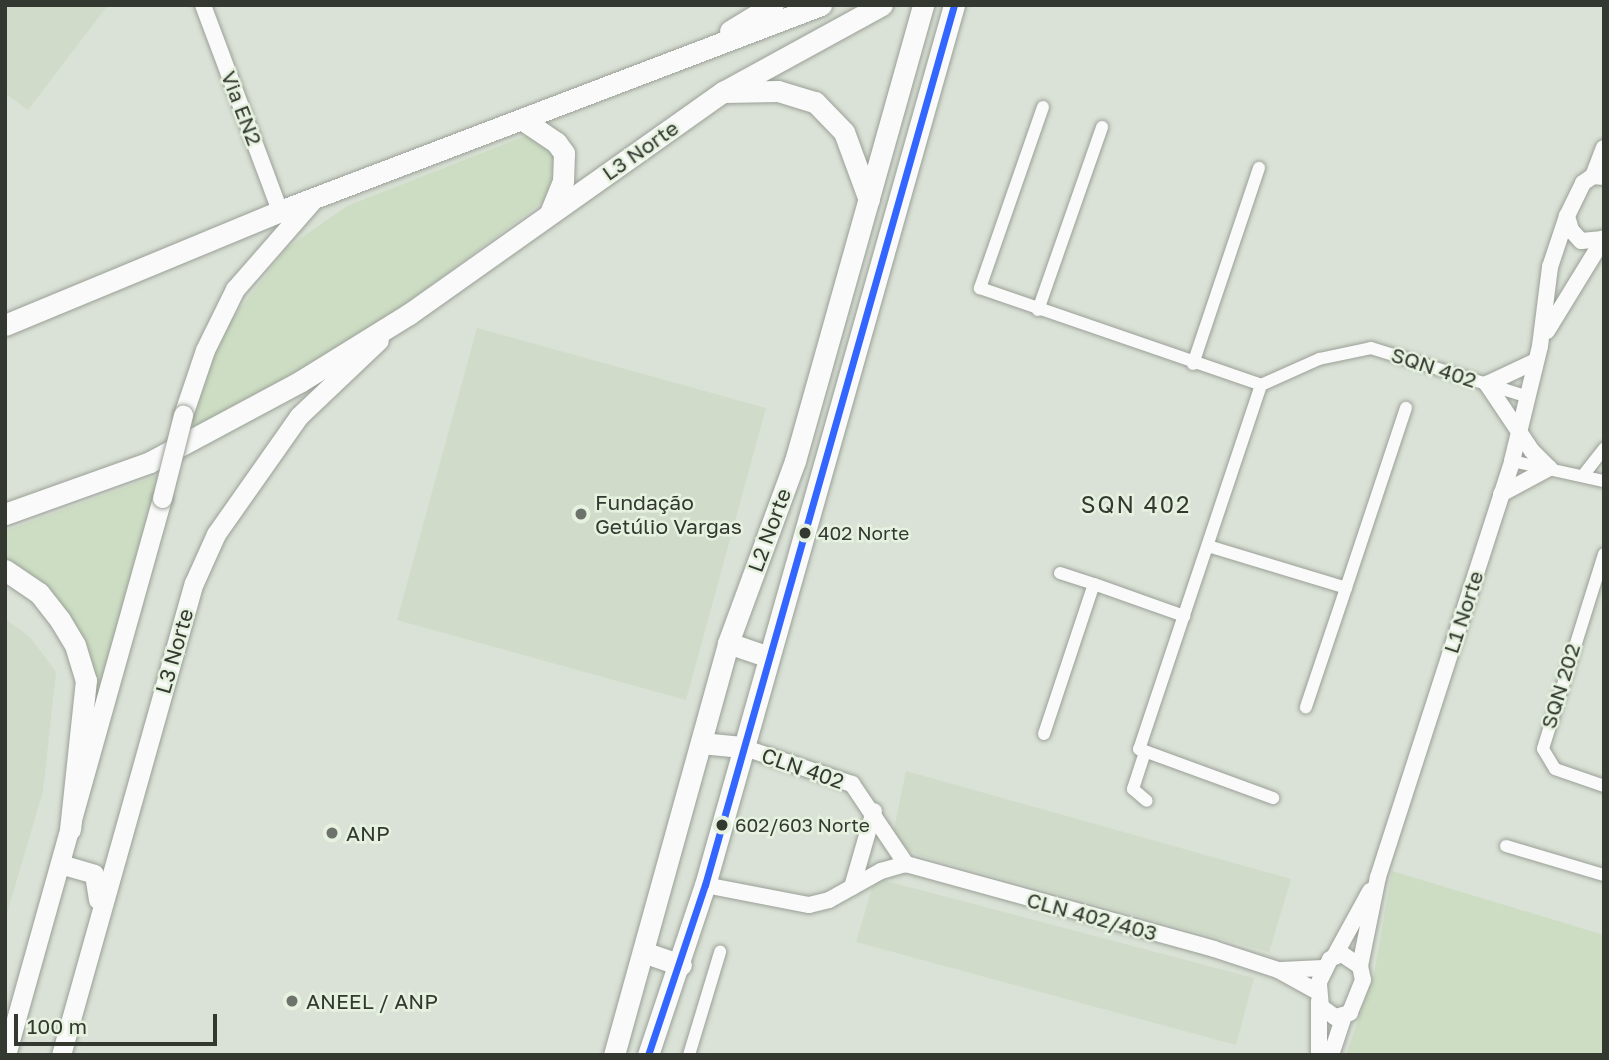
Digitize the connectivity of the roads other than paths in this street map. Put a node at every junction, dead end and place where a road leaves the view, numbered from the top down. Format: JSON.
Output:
{"nodes":[{"id":1,"x":203,"y":5,"type":"edge"},
{"id":2,"x":773,"y":5,"type":"edge"},
{"id":3,"x":821,"y":5,"type":"edge"},
{"id":4,"x":882,"y":5,"type":"edge"},
{"id":5,"x":953,"y":6,"type":"edge"},
{"id":6,"x":922,"y":8,"type":"edge"},
{"id":7,"x":690,"y":55,"type":"junction"},
{"id":8,"x":723,"y":92,"type":"junction"},
{"id":9,"x":1043,"y":107,"type":"dead end"},
{"id":10,"x":523,"y":120,"type":"junction"},
{"id":11,"x":1102,"y":127,"type":"dead end"},
{"id":12,"x":1604,"y":148,"type":"edge"},
{"id":13,"x":1259,"y":168,"type":"dead end"},
{"id":14,"x":1598,"y":176,"type":"edge"},
{"id":15,"x":313,"y":200,"type":"junction"},
{"id":16,"x":870,"y":203,"type":"junction"},
{"id":17,"x":280,"y":211,"type":"junction"},
{"id":18,"x":550,"y":213,"type":"junction"},
{"id":19,"x":1567,"y":216,"type":"junction"},
{"id":20,"x":1603,"y":239,"type":"edge"},
{"id":21,"x":1038,"y":310,"type":"junction"},
{"id":22,"x":409,"y":314,"type":"junction"},
{"id":23,"x":5,"y":325,"type":"edge"},
{"id":24,"x":1538,"y":353,"type":"junction"},
{"id":25,"x":1193,"y":364,"type":"junction"},
{"id":26,"x":1487,"y":384,"type":"junction"},
{"id":27,"x":1261,"y":385,"type":"junction"},
{"id":28,"x":1528,"y":397,"type":"junction"},
{"id":29,"x":1406,"y":408,"type":"dead end"},
{"id":30,"x":1520,"y":428,"type":"junction"},
{"id":31,"x":1604,"y":449,"type":"edge"},
{"id":32,"x":1512,"y":461,"type":"junction"},
{"id":33,"x":1549,"y":468,"type":"junction"},
{"id":34,"x":1585,"y":473,"type":"junction"},
{"id":35,"x":1604,"y":481,"type":"edge"},
{"id":36,"x":1501,"y":494,"type":"junction"},
{"id":37,"x":5,"y":514,"type":"edge"},
{"id":38,"x":1208,"y":545,"type":"junction"},
{"id":39,"x":1604,"y":554,"type":"edge"},
{"id":40,"x":5,"y":570,"type":"edge"},
{"id":41,"x":1060,"y":573,"type":"dead end"},
{"id":42,"x":1094,"y":584,"type":"junction"},
{"id":43,"x":1346,"y":588,"type":"junction"},
{"id":44,"x":1184,"y":616,"type":"junction"},
{"id":45,"x":728,"y":643,"type":"junction"},
{"id":46,"x":769,"y":657,"type":"junction"},
{"id":47,"x":1306,"y":707,"type":"dead end"},
{"id":48,"x":1044,"y":734,"type":"dead end"},
{"id":49,"x":701,"y":743,"type":"junction"},
{"id":50,"x":742,"y":747,"type":"junction"},
{"id":51,"x":1145,"y":752,"type":"junction"},
{"id":52,"x":1603,"y":783,"type":"edge"},
{"id":53,"x":1273,"y":797,"type":"dead end"},
{"id":54,"x":1147,"y":801,"type":"dead end"},
{"id":55,"x":874,"y":811,"type":"junction"},
{"id":56,"x":70,"y":829,"type":"junction"},
{"id":57,"x":1506,"y":846,"type":"dead end"},
{"id":58,"x":60,"y":864,"type":"junction"},
{"id":59,"x":906,"y":864,"type":"junction"},
{"id":60,"x":1604,"y":875,"type":"edge"},
{"id":61,"x":1378,"y":877,"type":"junction"},
{"id":62,"x":705,"y":885,"type":"junction"},
{"id":63,"x":852,"y":887,"type":"junction"},
{"id":64,"x":97,"y":919,"type":"junction"},
{"id":65,"x":642,"y":952,"type":"junction"},
{"id":66,"x":720,"y":952,"type":"dead end"},
{"id":67,"x":1335,"y":955,"type":"junction"},
{"id":68,"x":681,"y":965,"type":"junction"},
{"id":69,"x":1360,"y":966,"type":"junction"},
{"id":70,"x":1323,"y":968,"type":"junction"},
{"id":71,"x":1279,"y":970,"type":"junction"},
{"id":72,"x":1318,"y":997,"type":"junction"},
{"id":73,"x":1344,"y":1016,"type":"junction"},
{"id":74,"x":6,"y":1055,"type":"edge"},
{"id":75,"x":61,"y":1055,"type":"edge"},
{"id":76,"x":614,"y":1055,"type":"edge"},
{"id":77,"x":648,"y":1055,"type":"edge"},
{"id":78,"x":689,"y":1055,"type":"edge"},
{"id":79,"x":1319,"y":1055,"type":"edge"},
{"id":80,"x":1331,"y":1055,"type":"edge"}],
"edges":[{"from":1,"to":17,"type":"street","name":"Via EN2"},
{"from":2,"to":7,"type":"main road"},
{"from":3,"to":7,"type":"main road"},
{"from":4,"to":8,"type":"main road","name":"L3 Norte"},
{"from":5,"to":46,"type":"main road","name":"L2 Norte"},
{"from":6,"to":16,"type":"main road","name":"L2 Norte"},
{"from":7,"to":10,"type":"main road"},
{"from":8,"to":16,"type":"main road"},
{"from":8,"to":18,"type":"main road","name":"L3 Norte"},
{"from":9,"to":21,"type":"street"},
{"from":10,"to":15,"type":"main road"},
{"from":10,"to":18,"type":"main road"},
{"from":11,"to":21,"type":"street"},
{"from":12,"to":14,"type":"street","name":"L1 Norte"},
{"from":13,"to":25,"type":"street"},
{"from":14,"to":19,"type":"street","name":"L1 Norte"},
{"from":15,"to":17,"type":"main road"},
{"from":15,"to":56,"type":"main road","bridge":true},
{"from":16,"to":45,"type":"main road","name":"L2 Norte"},
{"from":17,"to":23,"type":"main road"},
{"from":18,"to":22,"type":"main road","name":"L3 Norte"},
{"from":19,"to":20,"type":"street"},
{"from":19,"to":24,"type":"street","name":"L1 Norte"},
{"from":20,"to":24,"type":"street","name":"L1 Norte"},
{"from":21,"to":25,"type":"street"},
{"from":22,"to":37,"type":"main road","name":"L3 Norte"},
{"from":22,"to":64,"type":"main road","name":"L3 Norte"},
{"from":24,"to":26,"type":"street"},
{"from":24,"to":28,"type":"street","name":"L1 Norte"},
{"from":25,"to":27,"type":"street"},
{"from":26,"to":27,"type":"street","name":"SQN 402"},
{"from":26,"to":28,"type":"street","name":"SQN 402"},
{"from":26,"to":30,"type":"street"},
{"from":27,"to":38,"type":"street"},
{"from":28,"to":30,"type":"street","name":"L1 Norte"},
{"from":29,"to":43,"type":"street"},
{"from":30,"to":32,"type":"street","name":"L1 Norte"},
{"from":30,"to":33,"type":"street"},
{"from":31,"to":34,"type":"street"},
{"from":32,"to":33,"type":"street"},
{"from":32,"to":36,"type":"street","name":"L1 Norte"},
{"from":33,"to":34,"type":"street"},
{"from":33,"to":36,"type":"street"},
{"from":34,"to":35,"type":"street"},
{"from":36,"to":61,"type":"street","name":"L1 Norte"},
{"from":38,"to":43,"type":"street"},
{"from":38,"to":44,"type":"street"},
{"from":39,"to":52,"type":"street","name":"SQN 202"},
{"from":40,"to":56,"type":"main road"},
{"from":41,"to":42,"type":"street"},
{"from":42,"to":44,"type":"street"},
{"from":42,"to":48,"type":"street"},
{"from":43,"to":47,"type":"street"},
{"from":44,"to":51,"type":"street"},
{"from":45,"to":46,"type":"main road"},
{"from":45,"to":49,"type":"main road","name":"L2 Norte"},
{"from":46,"to":50,"type":"main road","name":"L2 Norte"},
{"from":49,"to":50,"type":"main road"},
{"from":49,"to":65,"type":"main road","name":"L2 Norte"},
{"from":50,"to":55,"type":"street","name":"CLN 402"},
{"from":50,"to":62,"type":"main road","name":"L2 Norte"},
{"from":51,"to":53,"type":"street"},
{"from":51,"to":54,"type":"street"},
{"from":55,"to":59,"type":"street","name":"CLN 402"},
{"from":55,"to":63,"type":"street"},
{"from":56,"to":58,"type":"main road"},
{"from":57,"to":60,"type":"street"},
{"from":58,"to":64,"type":"main road"},
{"from":58,"to":74,"type":"main road"},
{"from":59,"to":63,"type":"street"},
{"from":59,"to":71,"type":"street","name":"CLN 402/403"},
{"from":61,"to":67,"type":"street","name":"L1 Norte"},
{"from":61,"to":69,"type":"street","name":"L1 Norte"},
{"from":62,"to":63,"type":"street"},
{"from":62,"to":68,"type":"main road","name":"L2 Norte"},
{"from":64,"to":75,"type":"main road","name":"L3 Norte"},
{"from":65,"to":68,"type":"main road"},
{"from":65,"to":76,"type":"main road","name":"L2 Norte"},
{"from":66,"to":78,"type":"street"},
{"from":67,"to":69,"type":"street"},
{"from":67,"to":70,"type":"street"},
{"from":68,"to":77,"type":"main road","name":"L2 Norte"},
{"from":69,"to":73,"type":"street"},
{"from":70,"to":71,"type":"street","name":"CLN 402/403"},
{"from":70,"to":72,"type":"street"},
{"from":71,"to":72,"type":"street","name":"CLN 402/403"},
{"from":72,"to":73,"type":"street"},
{"from":72,"to":79,"type":"street"},
{"from":73,"to":80,"type":"street"}]}
